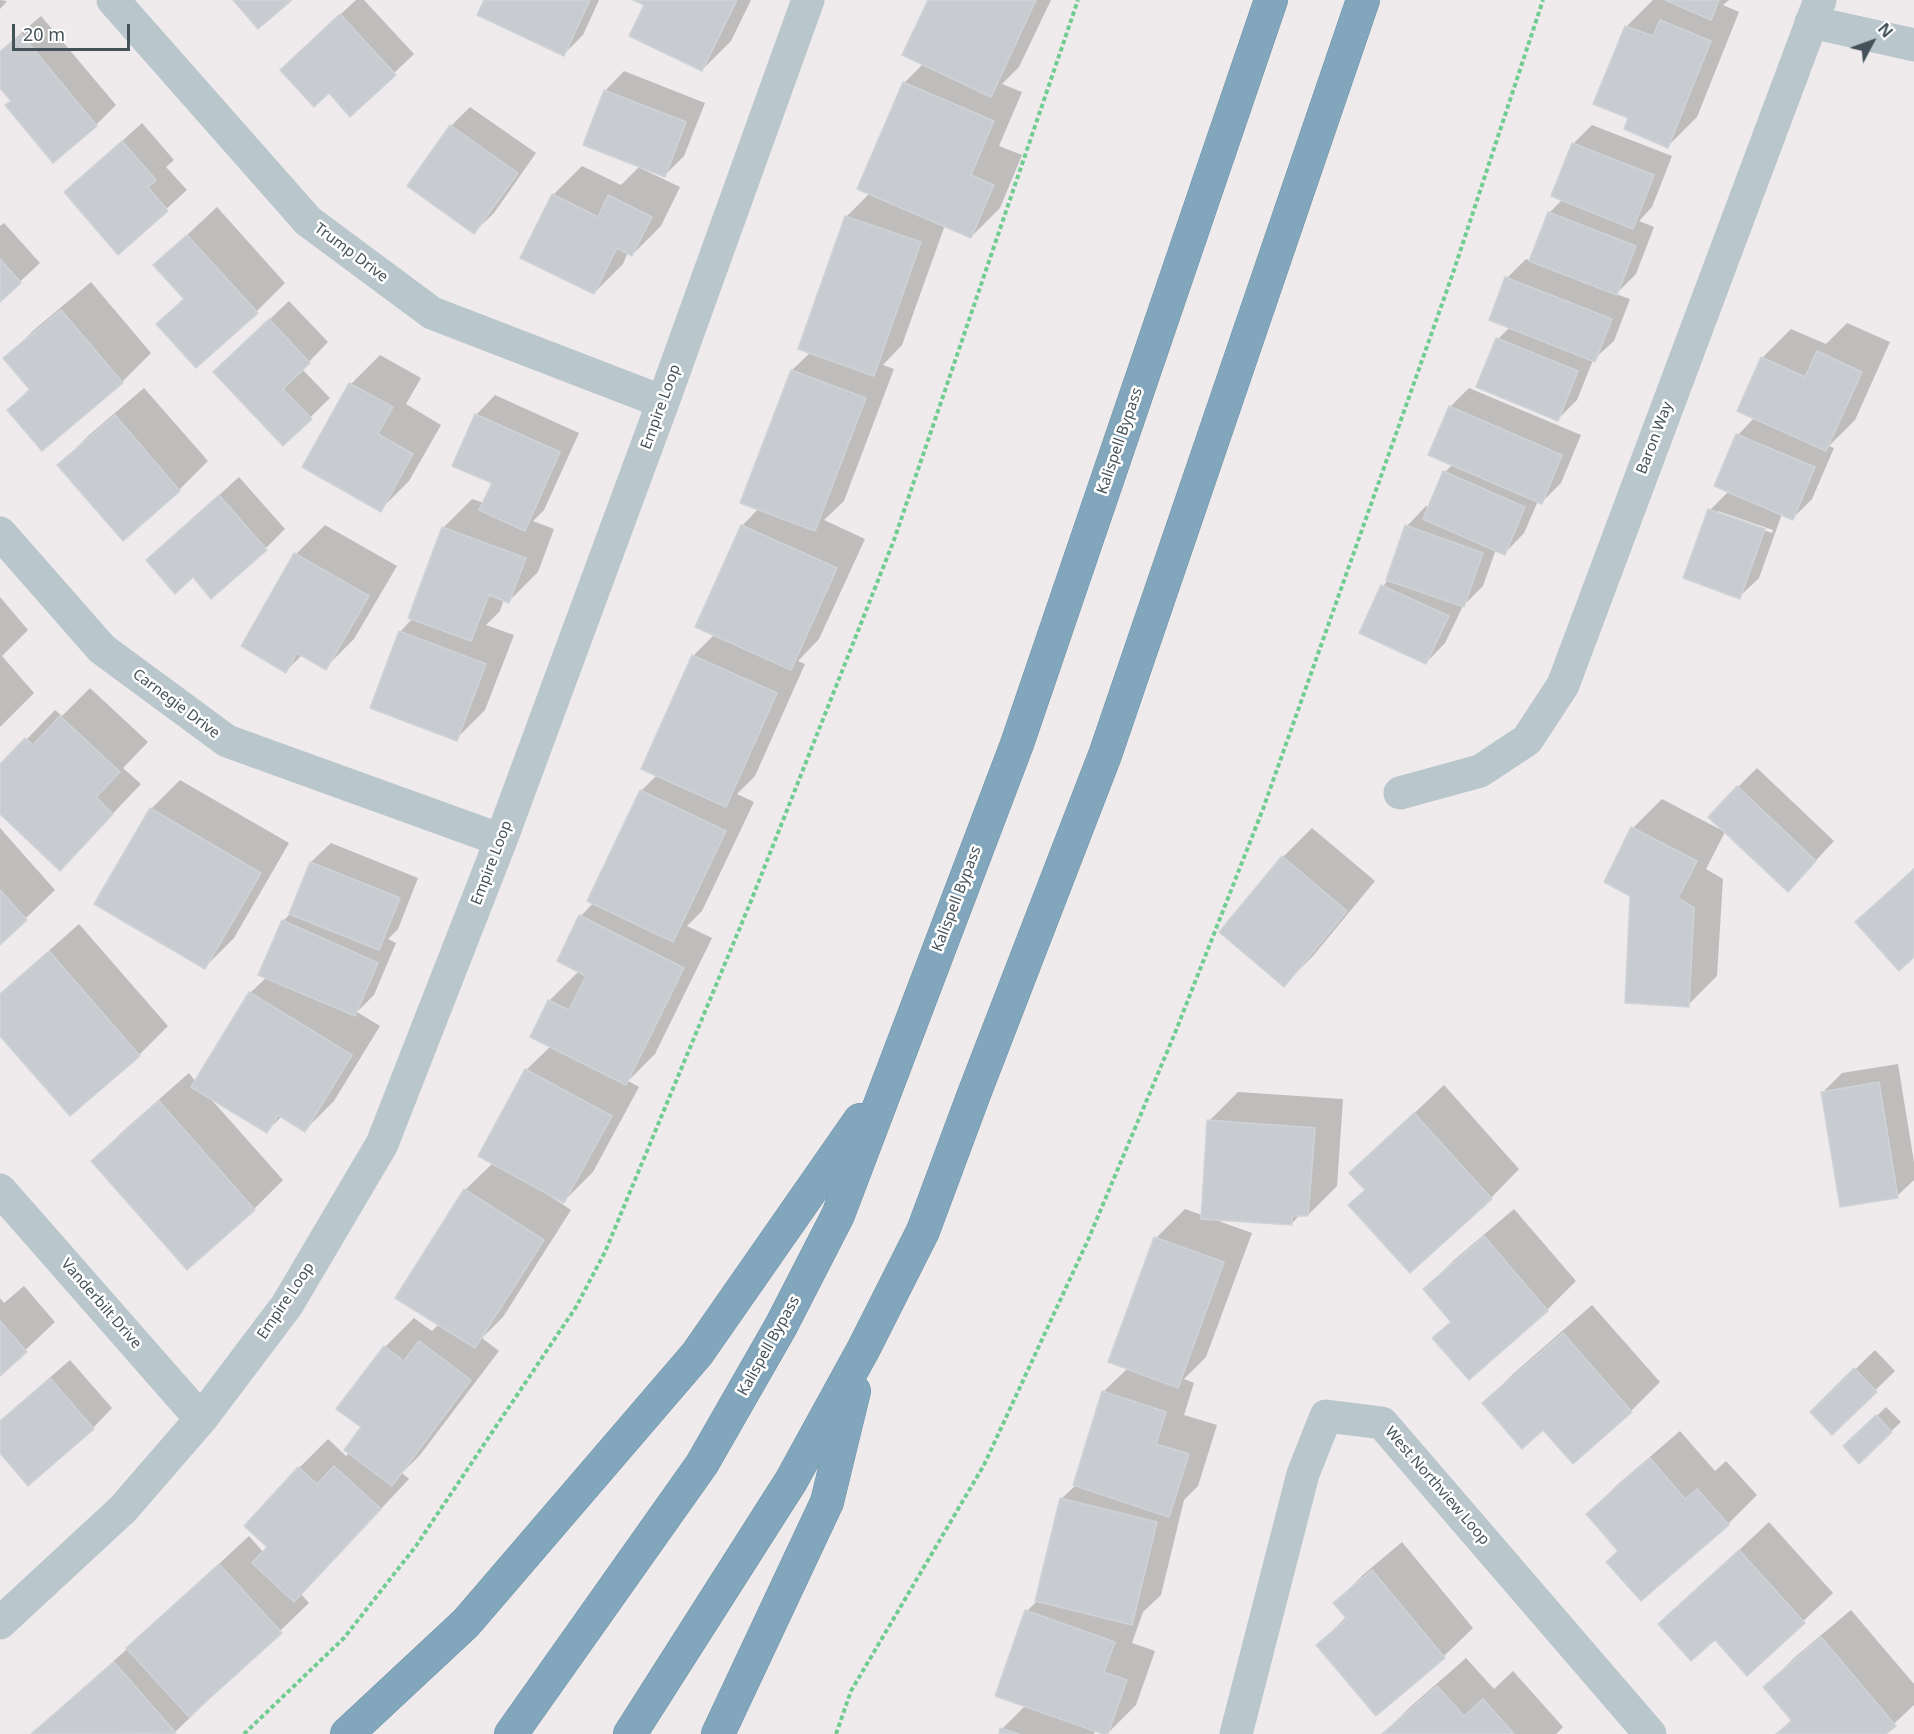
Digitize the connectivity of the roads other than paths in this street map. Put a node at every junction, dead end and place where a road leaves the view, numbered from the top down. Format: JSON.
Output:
{"nodes":[{"id":1,"x":113,"y":0,"type":"edge"},
{"id":2,"x":808,"y":0,"type":"edge"},
{"id":3,"x":1271,"y":0,"type":"edge"},
{"id":4,"x":1363,"y":0,"type":"edge"},
{"id":5,"x":1816,"y":11,"type":"edge"},
{"id":6,"x":1914,"y":45,"type":"edge"},
{"id":7,"x":663,"y":402,"type":"junction"},
{"id":8,"x":0,"y":533,"type":"edge"},
{"id":9,"x":1400,"y":793,"type":"dead end"},
{"id":10,"x":501,"y":840,"type":"junction"},
{"id":11,"x":887,"y":1082,"type":"junction"},
{"id":12,"x":0,"y":1190,"type":"edge"},
{"id":13,"x":864,"y":1348,"type":"junction"},
{"id":14,"x":201,"y":1419,"type":"junction"},
{"id":15,"x":0,"y":1623,"type":"edge"},
{"id":16,"x":347,"y":1734,"type":"edge"},
{"id":17,"x":511,"y":1734,"type":"edge"},
{"id":18,"x":630,"y":1734,"type":"edge"},
{"id":19,"x":718,"y":1734,"type":"edge"},
{"id":20,"x":1236,"y":1734,"type":"edge"},
{"id":21,"x":1650,"y":1734,"type":"edge"}],
"edges":[{"from":1,"to":7,"type":"street","name":"Trump Drive"},
{"from":2,"to":7,"type":"street","name":"Empire Loop"},
{"from":3,"to":11,"type":"highway","name":"Kalispell Bypass"},
{"from":4,"to":13,"type":"highway"},
{"from":5,"to":6,"type":"street"},
{"from":5,"to":9,"type":"street","name":"Baron Way"},
{"from":7,"to":10,"type":"street","name":"Empire Loop"},
{"from":8,"to":10,"type":"street","name":"Carnegie Drive"},
{"from":10,"to":14,"type":"street","name":"Empire Loop"},
{"from":11,"to":16,"type":"highway"},
{"from":11,"to":17,"type":"highway","name":"Kalispell Bypass"},
{"from":12,"to":14,"type":"street","name":"Vanderbilt Drive"},
{"from":13,"to":18,"type":"highway"},
{"from":13,"to":19,"type":"highway"},
{"from":14,"to":15,"type":"street","name":"Empire Loop"},
{"from":20,"to":21,"type":"street","name":"West Northview Loop"}]}
